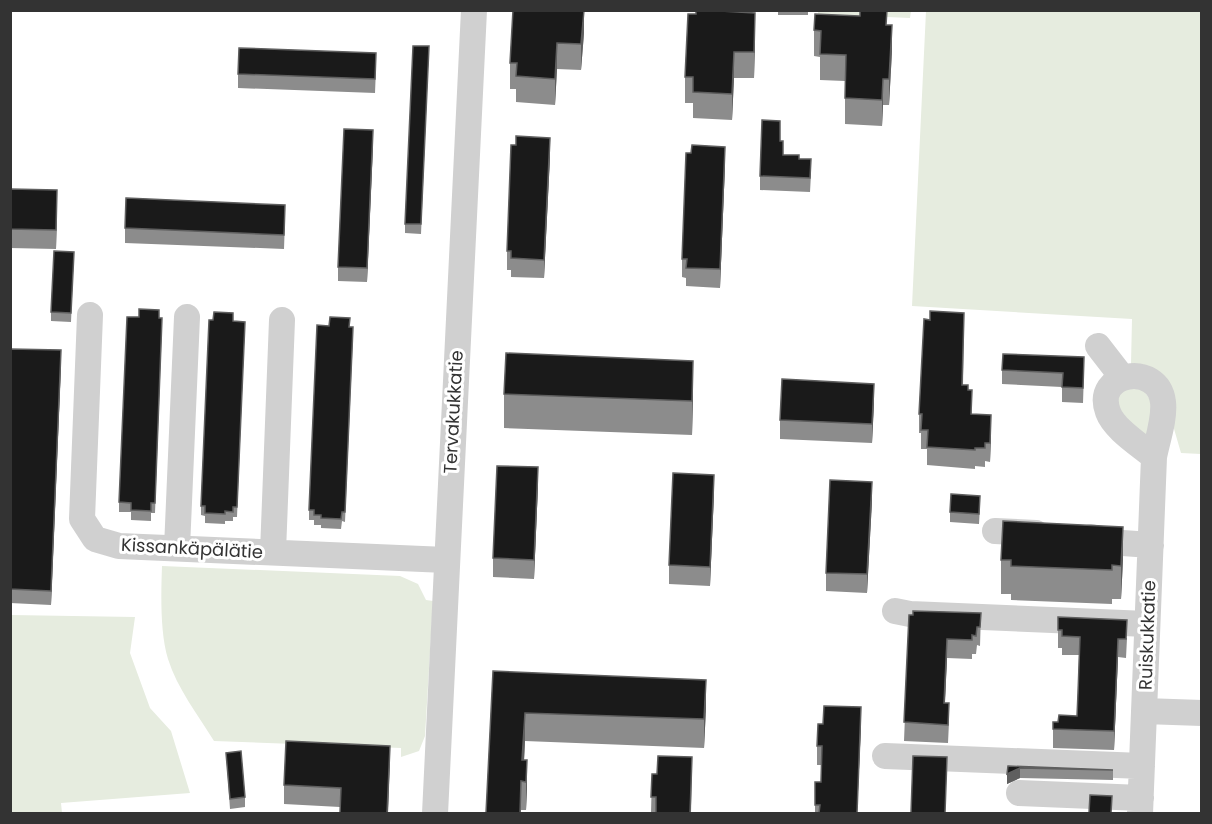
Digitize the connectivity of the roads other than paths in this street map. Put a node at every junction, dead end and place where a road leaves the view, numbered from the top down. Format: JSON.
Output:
{"nodes":[{"id":1,"x":474,"y":10,"type":"edge"},
{"id":2,"x":90,"y":315,"type":"dead end"},
{"id":3,"x":187,"y":317,"type":"dead end"},
{"id":4,"x":282,"y":320,"type":"dead end"},
{"id":5,"x":1098,"y":346,"type":"dead end"},
{"id":6,"x":1122,"y":377,"type":"junction"},
{"id":7,"x":1154,"y":457,"type":"junction"},
{"id":8,"x":995,"y":531,"type":"dead end"},
{"id":9,"x":1151,"y":545,"type":"junction"},
{"id":10,"x":177,"y":548,"type":"junction"},
{"id":11,"x":273,"y":552,"type":"junction"},
{"id":12,"x":446,"y":560,"type":"junction"},
{"id":13,"x":895,"y":611,"type":"dead end"},
{"id":14,"x":1147,"y":624,"type":"junction"},
{"id":15,"x":1144,"y":711,"type":"junction"},
{"id":16,"x":1202,"y":713,"type":"edge"},
{"id":17,"x":885,"y":756,"type":"dead end"},
{"id":18,"x":1142,"y":766,"type":"junction"},
{"id":19,"x":1020,"y":793,"type":"dead end"},
{"id":20,"x":1141,"y":806,"type":"edge"},
{"id":21,"x":435,"y":813,"type":"edge"}],
"edges":[{"from":1,"to":12,"type":"street","name":"Tervakukkatie"},
{"from":2,"to":10,"type":"street","name":"Kissankäpälätie"},
{"from":3,"to":10,"type":"street"},
{"from":4,"to":11,"type":"street"},
{"from":5,"to":6,"type":"street"},
{"from":6,"to":7,"type":"street"},
{"from":6,"to":7,"type":"street","name":"Ruiskukkatie"},
{"from":7,"to":9,"type":"street","name":"Ruiskukkatie"},
{"from":8,"to":9,"type":"street"},
{"from":9,"to":14,"type":"street","name":"Ruiskukkatie"},
{"from":10,"to":11,"type":"street","name":"Kissankäpälätie"},
{"from":11,"to":12,"type":"street","name":"Kissankäpälätie"},
{"from":12,"to":21,"type":"street","name":"Tervakukkatie"},
{"from":13,"to":14,"type":"street"},
{"from":14,"to":15,"type":"street","name":"Ruiskukkatie"},
{"from":15,"to":16,"type":"street"},
{"from":15,"to":18,"type":"street","name":"Ruiskukkatie"},
{"from":17,"to":18,"type":"street"},
{"from":18,"to":20,"type":"street","name":"Ruiskukkatie"},
{"from":19,"to":20,"type":"street"}]}
